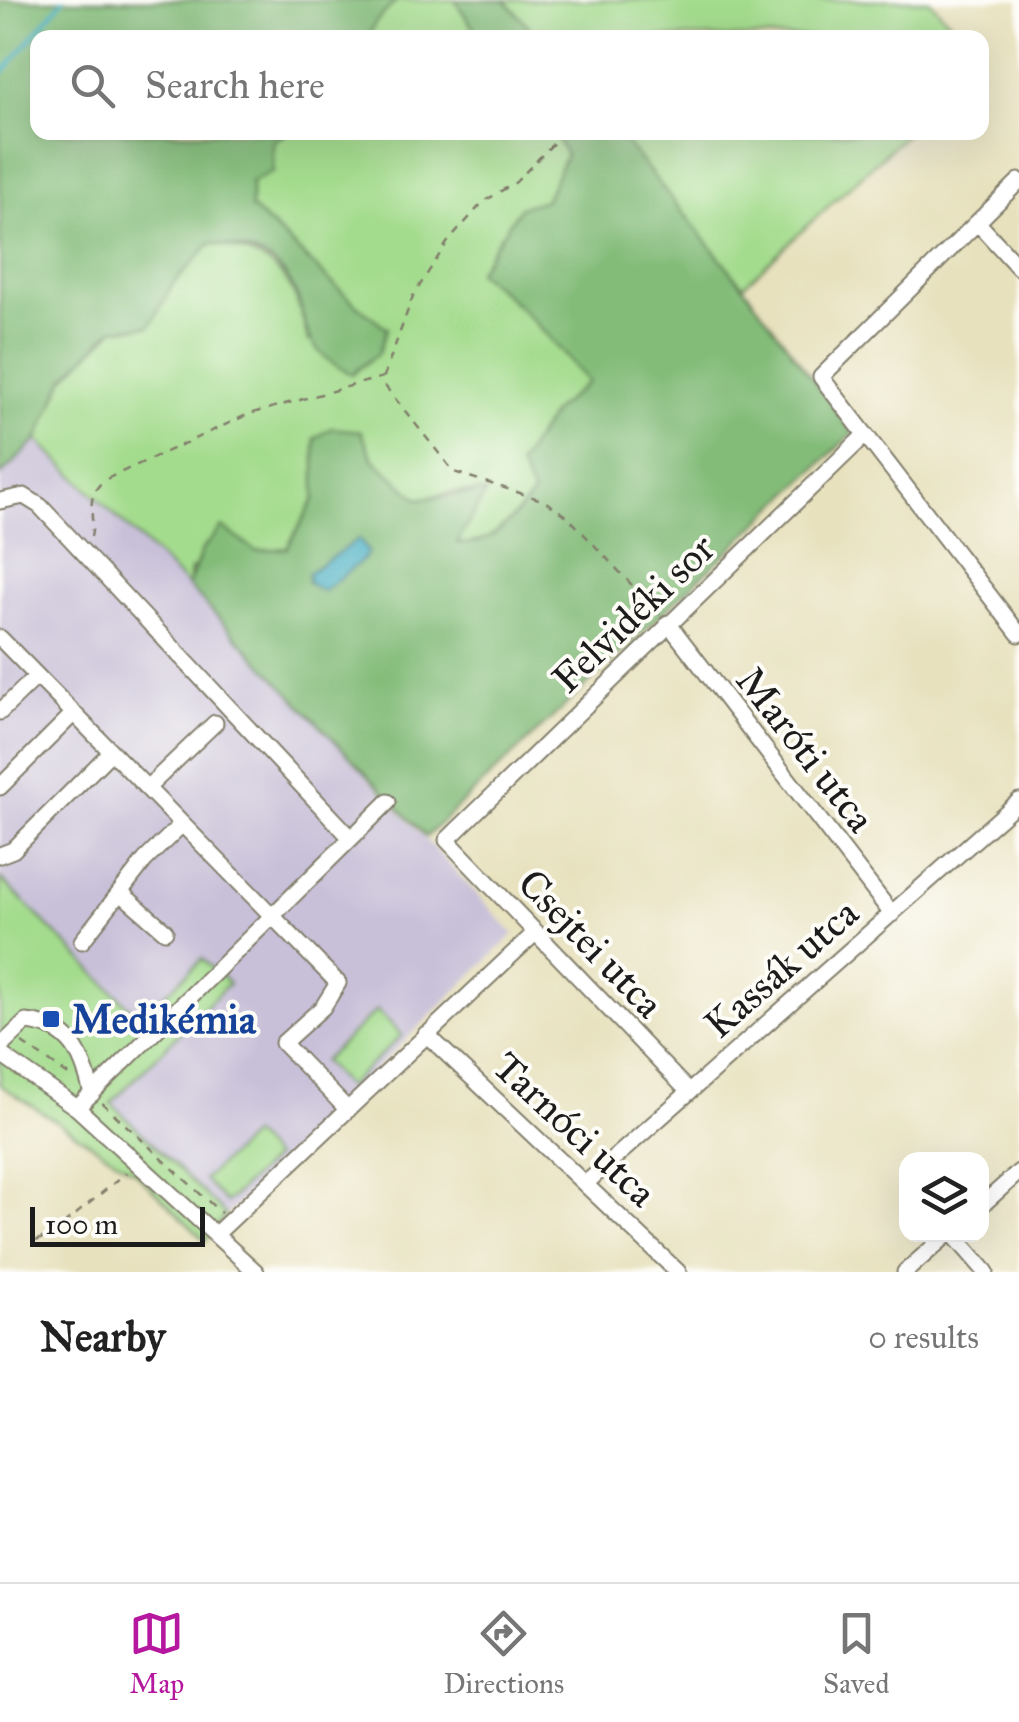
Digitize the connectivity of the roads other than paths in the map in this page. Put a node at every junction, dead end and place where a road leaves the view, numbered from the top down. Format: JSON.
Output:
{"nodes":[{"id":1,"x":1019,"y":181,"type":"edge"},
{"id":2,"x":978,"y":223,"type":"junction"},
{"id":3,"x":1019,"y":268,"type":"edge"},
{"id":4,"x":866,"y":435,"type":"junction"},
{"id":5,"x":0,"y":501,"type":"edge"},
{"id":6,"x":668,"y":623,"type":"junction"},
{"id":7,"x":1019,"y":634,"type":"edge"},
{"id":8,"x":0,"y":638,"type":"edge"},
{"id":9,"x":37,"y":676,"type":"junction"},
{"id":10,"x":0,"y":712,"type":"edge"},
{"id":11,"x":74,"y":713,"type":"junction"},
{"id":12,"x":215,"y":723,"type":"dead end"},
{"id":13,"x":111,"y":752,"type":"junction"},
{"id":14,"x":0,"y":787,"type":"edge"},
{"id":15,"x":147,"y":788,"type":"junction"},
{"id":16,"x":1019,"y":801,"type":"edge"},
{"id":17,"x":388,"y":802,"type":"dead end"},
{"id":18,"x":182,"y":824,"type":"junction"},
{"id":19,"x":351,"y":838,"type":"junction"},
{"id":20,"x":447,"y":840,"type":"joint"},
{"id":21,"x":0,"y":855,"type":"edge"},
{"id":22,"x":120,"y":892,"type":"junction"},
{"id":23,"x":892,"y":914,"type":"junction"},
{"id":24,"x":273,"y":916,"type":"junction"},
{"id":25,"x":165,"y":932,"type":"dead end"},
{"id":26,"x":536,"y":932,"type":"junction"},
{"id":27,"x":82,"y":941,"type":"dead end"},
{"id":28,"x":426,"y":1034,"type":"junction"},
{"id":29,"x":5,"y":1041,"type":"edge"},
{"id":30,"x":0,"y":1054,"type":"edge"},
{"id":31,"x":688,"y":1092,"type":"junction"},
{"id":32,"x":92,"y":1094,"type":"junction"},
{"id":33,"x":78,"y":1108,"type":"junction"},
{"id":34,"x":348,"y":1110,"type":"junction"},
{"id":35,"x":1019,"y":1172,"type":"edge"},
{"id":36,"x":585,"y":1184,"type":"junction"},
{"id":37,"x":989,"y":1199,"type":"edge"},
{"id":38,"x":216,"y":1234,"type":"junction"},
{"id":39,"x":941,"y":1242,"type":"edge"},
{"id":40,"x":958,"y":1242,"type":"edge"},
{"id":41,"x":256,"y":1272,"type":"edge"},
{"id":42,"x":678,"y":1272,"type":"edge"},
{"id":43,"x":905,"y":1272,"type":"edge"},
{"id":44,"x":986,"y":1272,"type":"edge"}],
"edges":[{"from":1,"to":2,"type":"street"},
{"from":2,"to":3,"type":"street"},
{"from":2,"to":4,"type":"street"},
{"from":4,"to":6,"type":"street","name":"Felvidéki sor"},
{"from":4,"to":7,"type":"street"},
{"from":5,"to":19,"type":"street"},
{"from":6,"to":20,"type":"street","name":"Felvidéki sor"},
{"from":6,"to":23,"type":"street","name":"Maróti utca"},
{"from":8,"to":9,"type":"street"},
{"from":9,"to":10,"type":"street"},
{"from":9,"to":11,"type":"street"},
{"from":11,"to":13,"type":"street"},
{"from":11,"to":14,"type":"street"},
{"from":12,"to":15,"type":"street"},
{"from":13,"to":15,"type":"street"},
{"from":13,"to":21,"type":"street"},
{"from":15,"to":18,"type":"street"},
{"from":16,"to":23,"type":"street","name":"Kassák utca"},
{"from":17,"to":19,"type":"street"},
{"from":18,"to":22,"type":"street"},
{"from":18,"to":24,"type":"street"},
{"from":19,"to":24,"type":"street"},
{"from":20,"to":26,"type":"street","name":"Csejtei utca"},
{"from":22,"to":25,"type":"street"},
{"from":22,"to":27,"type":"street"},
{"from":23,"to":31,"type":"street","name":"Kassák utca"},
{"from":24,"to":32,"type":"street"},
{"from":24,"to":34,"type":"street"},
{"from":26,"to":28,"type":"street"},
{"from":26,"to":31,"type":"street","name":"Csejtei utca"},
{"from":28,"to":34,"type":"street"},
{"from":28,"to":36,"type":"street","name":"Tarnóci utca"},
{"from":29,"to":32,"type":"street"},
{"from":30,"to":33,"type":"street"},
{"from":31,"to":36,"type":"street","name":"Kassák utca"},
{"from":32,"to":33,"type":"street"},
{"from":33,"to":38,"type":"street"},
{"from":34,"to":38,"type":"street"},
{"from":35,"to":37,"type":"street"},
{"from":36,"to":42,"type":"street","name":"Tarnóci utca"},
{"from":38,"to":41,"type":"street"},
{"from":39,"to":43,"type":"street"},
{"from":40,"to":44,"type":"street"}]}
